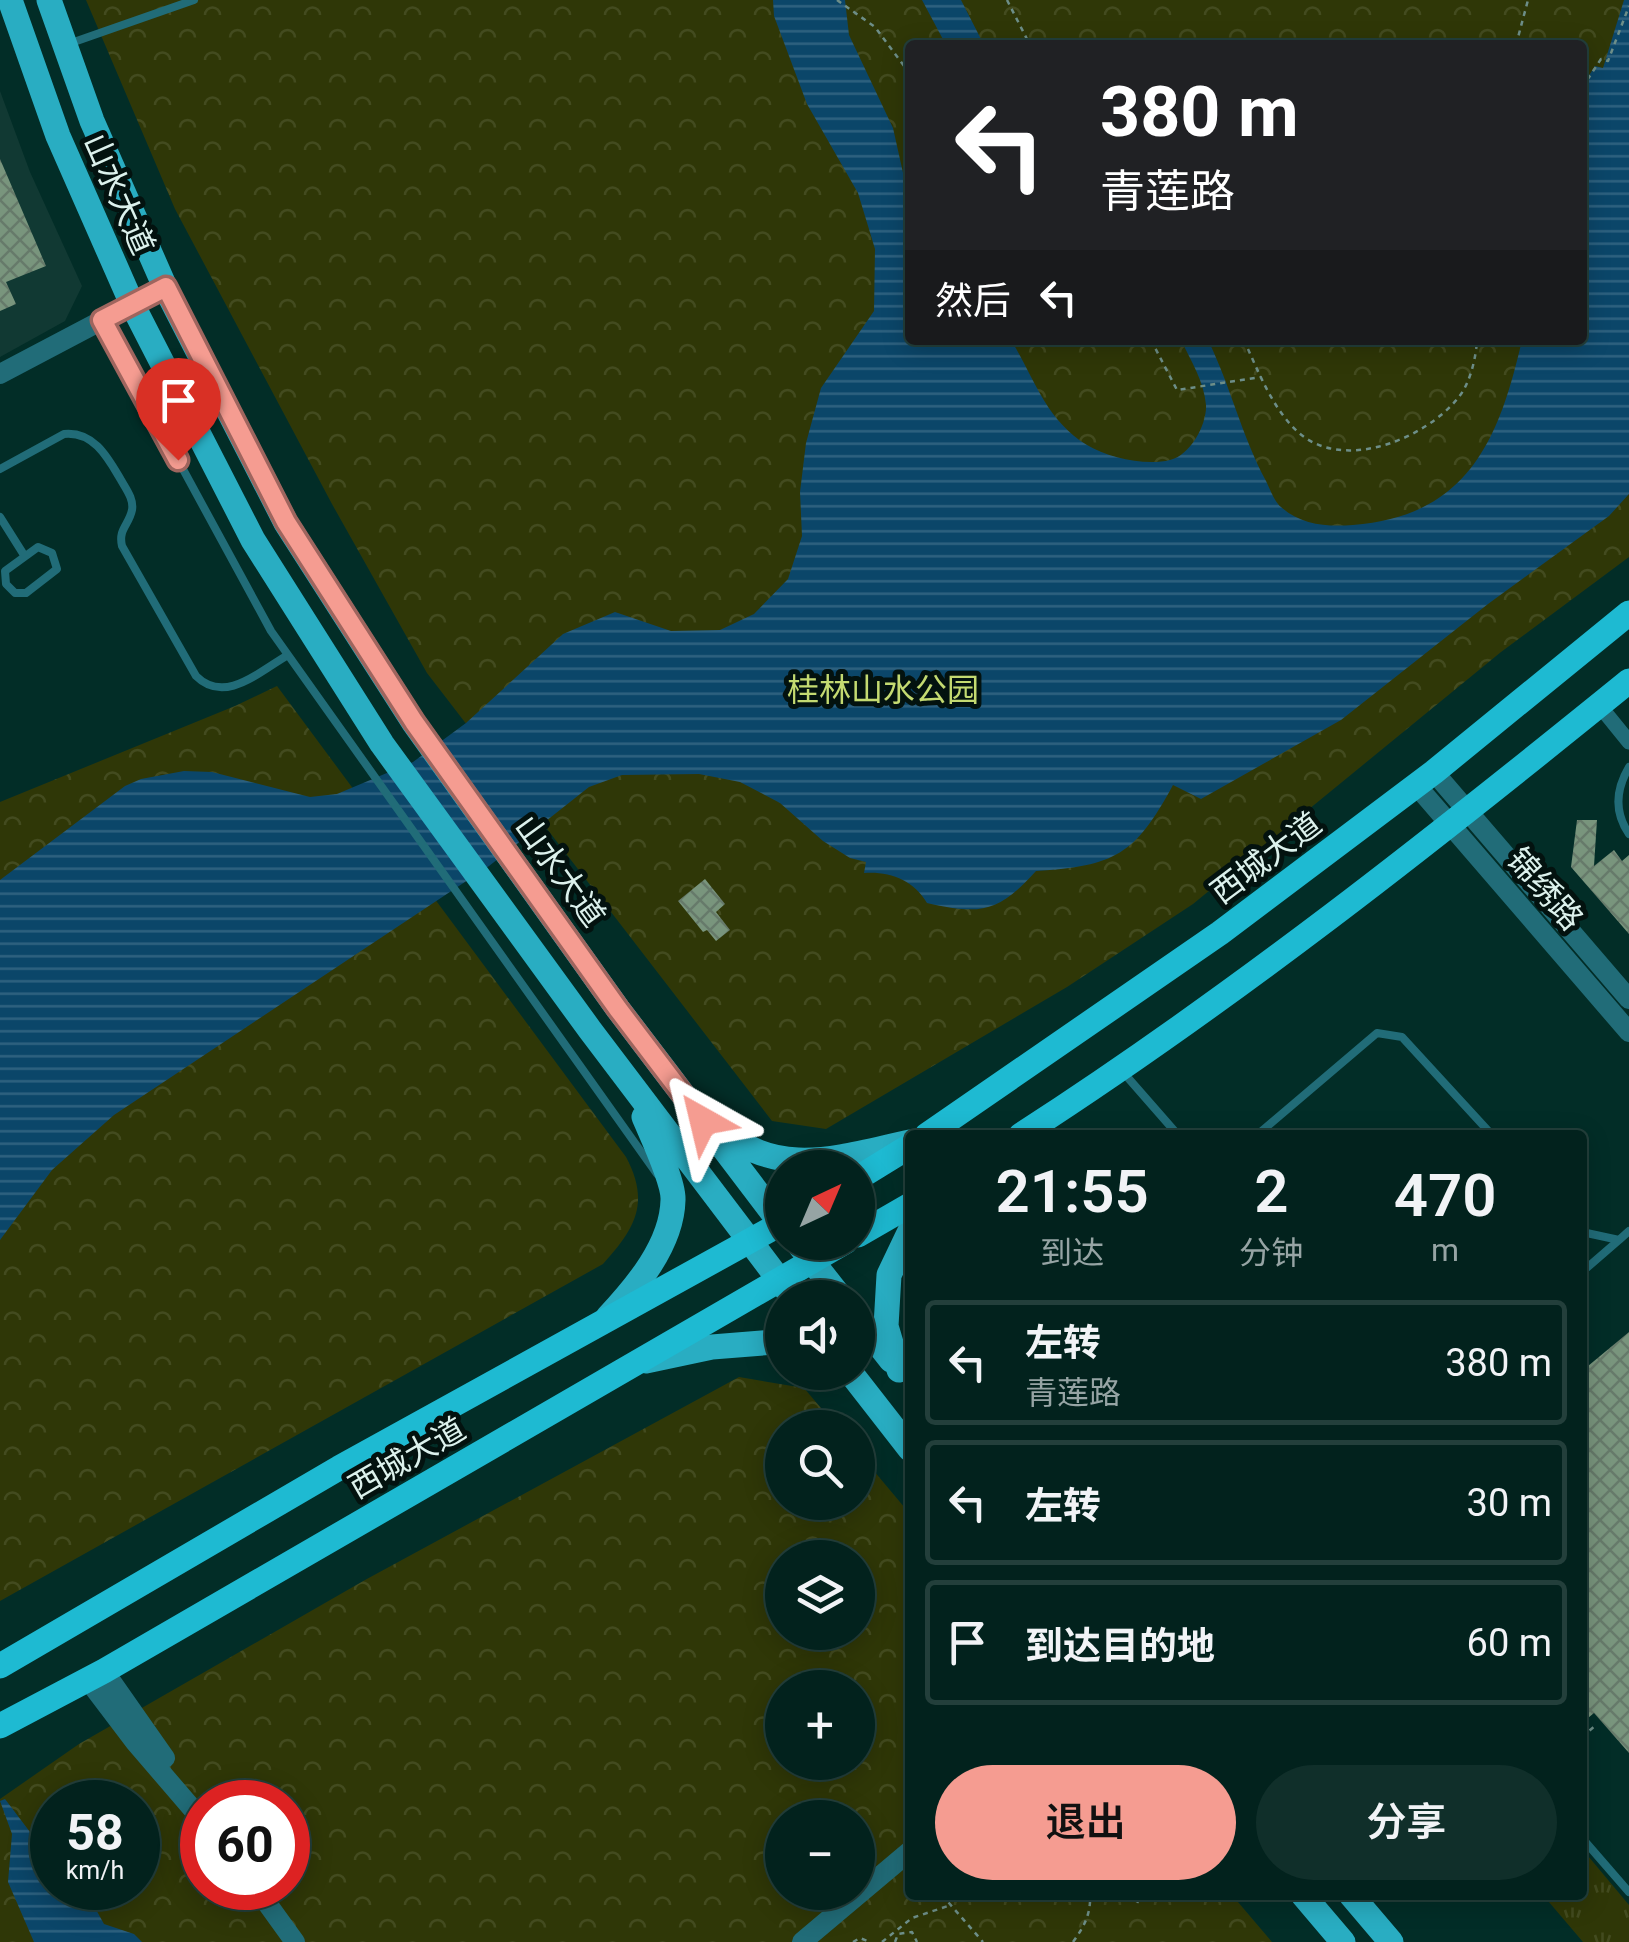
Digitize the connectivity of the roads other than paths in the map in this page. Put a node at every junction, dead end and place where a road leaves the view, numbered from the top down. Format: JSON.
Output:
{"nodes":[{"id":1,"x":10,"y":0,"type":"edge"},
{"id":2,"x":49,"y":0,"type":"edge"},
{"id":3,"x":194,"y":0,"type":"edge"},
{"id":4,"x":65,"y":45,"type":"junction"},
{"id":5,"x":166,"y":287,"type":"junction"},
{"id":6,"x":132,"y":304,"type":"junction"},
{"id":7,"x":102,"y":320,"type":"junction"},
{"id":8,"x":0,"y":374,"type":"edge"},
{"id":9,"x":0,"y":469,"type":"edge"},
{"id":10,"x":0,"y":517,"type":"edge"},
{"id":11,"x":24,"y":555,"type":"junction"},
{"id":12,"x":1629,"y":613,"type":"edge"},
{"id":13,"x":288,"y":655,"type":"junction"},
{"id":14,"x":1629,"y":681,"type":"edge"},
{"id":15,"x":1600,"y":705,"type":"junction"},
{"id":16,"x":1629,"y":742,"type":"edge"},
{"id":17,"x":1629,"y":767,"type":"edge"},
{"id":18,"x":1425,"y":779,"type":"junction"},
{"id":19,"x":1460,"y":818,"type":"junction"},
{"id":20,"x":1629,"y":834,"type":"edge"},
{"id":21,"x":1629,"y":998,"type":"edge"},
{"id":22,"x":1629,"y":1032,"type":"edge"},
{"id":23,"x":1119,"y":1067,"type":"junction"},
{"id":24,"x":631,"y":1085,"type":"junction"},
{"id":25,"x":684,"y":1095,"type":"junction"},
{"id":26,"x":934,"y":1130,"type":"edge"},
{"id":27,"x":1028,"y":1130,"type":"edge"},
{"id":28,"x":1174,"y":1130,"type":"edge"},
{"id":29,"x":1262,"y":1130,"type":"edge"},
{"id":30,"x":1487,"y":1130,"type":"edge"},
{"id":31,"x":905,"y":1145,"type":"edge"},
{"id":32,"x":905,"y":1147,"type":"edge"},
{"id":33,"x":875,"y":1167,"type":"edge"},
{"id":34,"x":674,"y":1199,"type":"junction"},
{"id":35,"x":765,"y":1202,"type":"edge"},
{"id":36,"x":905,"y":1208,"type":"edge"},
{"id":37,"x":875,"y":1225,"type":"edge"},
{"id":38,"x":1629,"y":1231,"type":"edge"},
{"id":39,"x":1587,"y":1233,"type":"edge"},
{"id":40,"x":765,"y":1234,"type":"edge"},
{"id":41,"x":1618,"y":1240,"type":"junction"},
{"id":42,"x":751,"y":1242,"type":"junction"},
{"id":43,"x":905,"y":1242,"type":"edge"},
{"id":44,"x":810,"y":1260,"type":"edge"},
{"id":45,"x":1587,"y":1268,"type":"edge"},
{"id":46,"x":779,"y":1280,"type":"edge"},
{"id":47,"x":827,"y":1280,"type":"edge"},
{"id":48,"x":765,"y":1299,"type":"edge"},
{"id":49,"x":602,"y":1323,"type":"junction"},
{"id":50,"x":875,"y":1339,"type":"edge"},
{"id":51,"x":765,"y":1343,"type":"edge"},
{"id":52,"x":637,"y":1363,"type":"junction"},
{"id":53,"x":905,"y":1376,"type":"edge"},
{"id":54,"x":860,"y":1390,"type":"edge"},
{"id":55,"x":864,"y":1390,"type":"edge"},
{"id":56,"x":868,"y":1396,"type":"junction"},
{"id":57,"x":905,"y":1443,"type":"edge"},
{"id":58,"x":0,"y":1666,"type":"edge"},
{"id":59,"x":96,"y":1675,"type":"junction"},
{"id":60,"x":0,"y":1726,"type":"edge"},
{"id":61,"x":180,"y":1780,"type":"edge"},
{"id":62,"x":180,"y":1794,"type":"edge"},
{"id":63,"x":1587,"y":1844,"type":"edge"},
{"id":64,"x":905,"y":1854,"type":"edge"},
{"id":65,"x":1629,"y":1892,"type":"edge"},
{"id":66,"x":1307,"y":1900,"type":"edge"},
{"id":67,"x":1355,"y":1900,"type":"edge"},
{"id":68,"x":272,"y":1910,"type":"edge"},
{"id":69,"x":283,"y":1910,"type":"edge"},
{"id":70,"x":296,"y":1942,"type":"edge"},
{"id":71,"x":306,"y":1942,"type":"edge"},
{"id":72,"x":802,"y":1942,"type":"edge"},
{"id":73,"x":1343,"y":1942,"type":"edge"},
{"id":74,"x":1391,"y":1942,"type":"edge"}],
"edges":[{"from":1,"to":6,"type":"main road","name":"山水大道"},
{"from":2,"to":4,"type":"main road","name":"山水大道"},
{"from":3,"to":4,"type":"lane"},
{"from":4,"to":5,"type":"main road","name":"山水大道"},
{"from":5,"to":6,"type":"street"},
{"from":5,"to":25,"type":"main road","name":"山水大道"},
{"from":6,"to":7,"type":"street"},
{"from":6,"to":24,"type":"main road","name":"山水大道"},
{"from":7,"to":8,"type":"street"},
{"from":7,"to":13,"type":"lane"},
{"from":9,"to":13,"type":"lane"},
{"from":10,"to":11,"type":"lane"},
{"from":11,"to":11,"type":"lane"},
{"from":12,"to":18,"type":"highway","name":"西城大道"},
{"from":13,"to":34,"type":"lane"},
{"from":14,"to":15,"type":"highway"},
{"from":15,"to":16,"type":"street"},
{"from":15,"to":19,"type":"highway"},
{"from":17,"to":20,"type":"lane"},
{"from":18,"to":19,"type":"street","name":"锦绣路"},
{"from":18,"to":26,"type":"highway","name":"西城大道"},
{"from":19,"to":21,"type":"street","name":"锦绣路"},
{"from":19,"to":22,"type":"street","name":"锦绣路"},
{"from":19,"to":23,"type":"highway"},
{"from":23,"to":27,"type":"highway"},
{"from":23,"to":28,"type":"lane"},
{"from":24,"to":34,"type":"main road"},
{"from":24,"to":42,"type":"main road","name":"山水大道"},
{"from":25,"to":31,"type":"main road"},
{"from":25,"to":35,"type":"main road","name":"山水大道"},
{"from":29,"to":30,"type":"lane"},
{"from":32,"to":33,"type":"highway"},
{"from":34,"to":49,"type":"main road"},
{"from":36,"to":37,"type":"highway"},
{"from":38,"to":41,"type":"lane"},
{"from":39,"to":41,"type":"lane"},
{"from":40,"to":42,"type":"highway","name":"西城大道"},
{"from":41,"to":45,"type":"lane"},
{"from":42,"to":46,"type":"main road","name":"山水大道"},
{"from":42,"to":49,"type":"highway","name":"西城大道"},
{"from":43,"to":53,"type":"main road"},
{"from":44,"to":47,"type":"main road"},
{"from":48,"to":52,"type":"highway","name":"西城大道"},
{"from":49,"to":58,"type":"highway","name":"西城大道"},
{"from":50,"to":53,"type":"main road"},
{"from":51,"to":52,"type":"main road"},
{"from":52,"to":59,"type":"highway","name":"西城大道"},
{"from":54,"to":56,"type":"main road"},
{"from":55,"to":56,"type":"main road"},
{"from":56,"to":57,"type":"main road"},
{"from":59,"to":60,"type":"highway","name":"西城大道"},
{"from":59,"to":61,"type":"street"},
{"from":59,"to":62,"type":"street"},
{"from":63,"to":65,"type":"lane"},
{"from":64,"to":72,"type":"street"},
{"from":66,"to":73,"type":"main road"},
{"from":67,"to":74,"type":"main road"},
{"from":68,"to":70,"type":"street"},
{"from":69,"to":71,"type":"street"}]}
